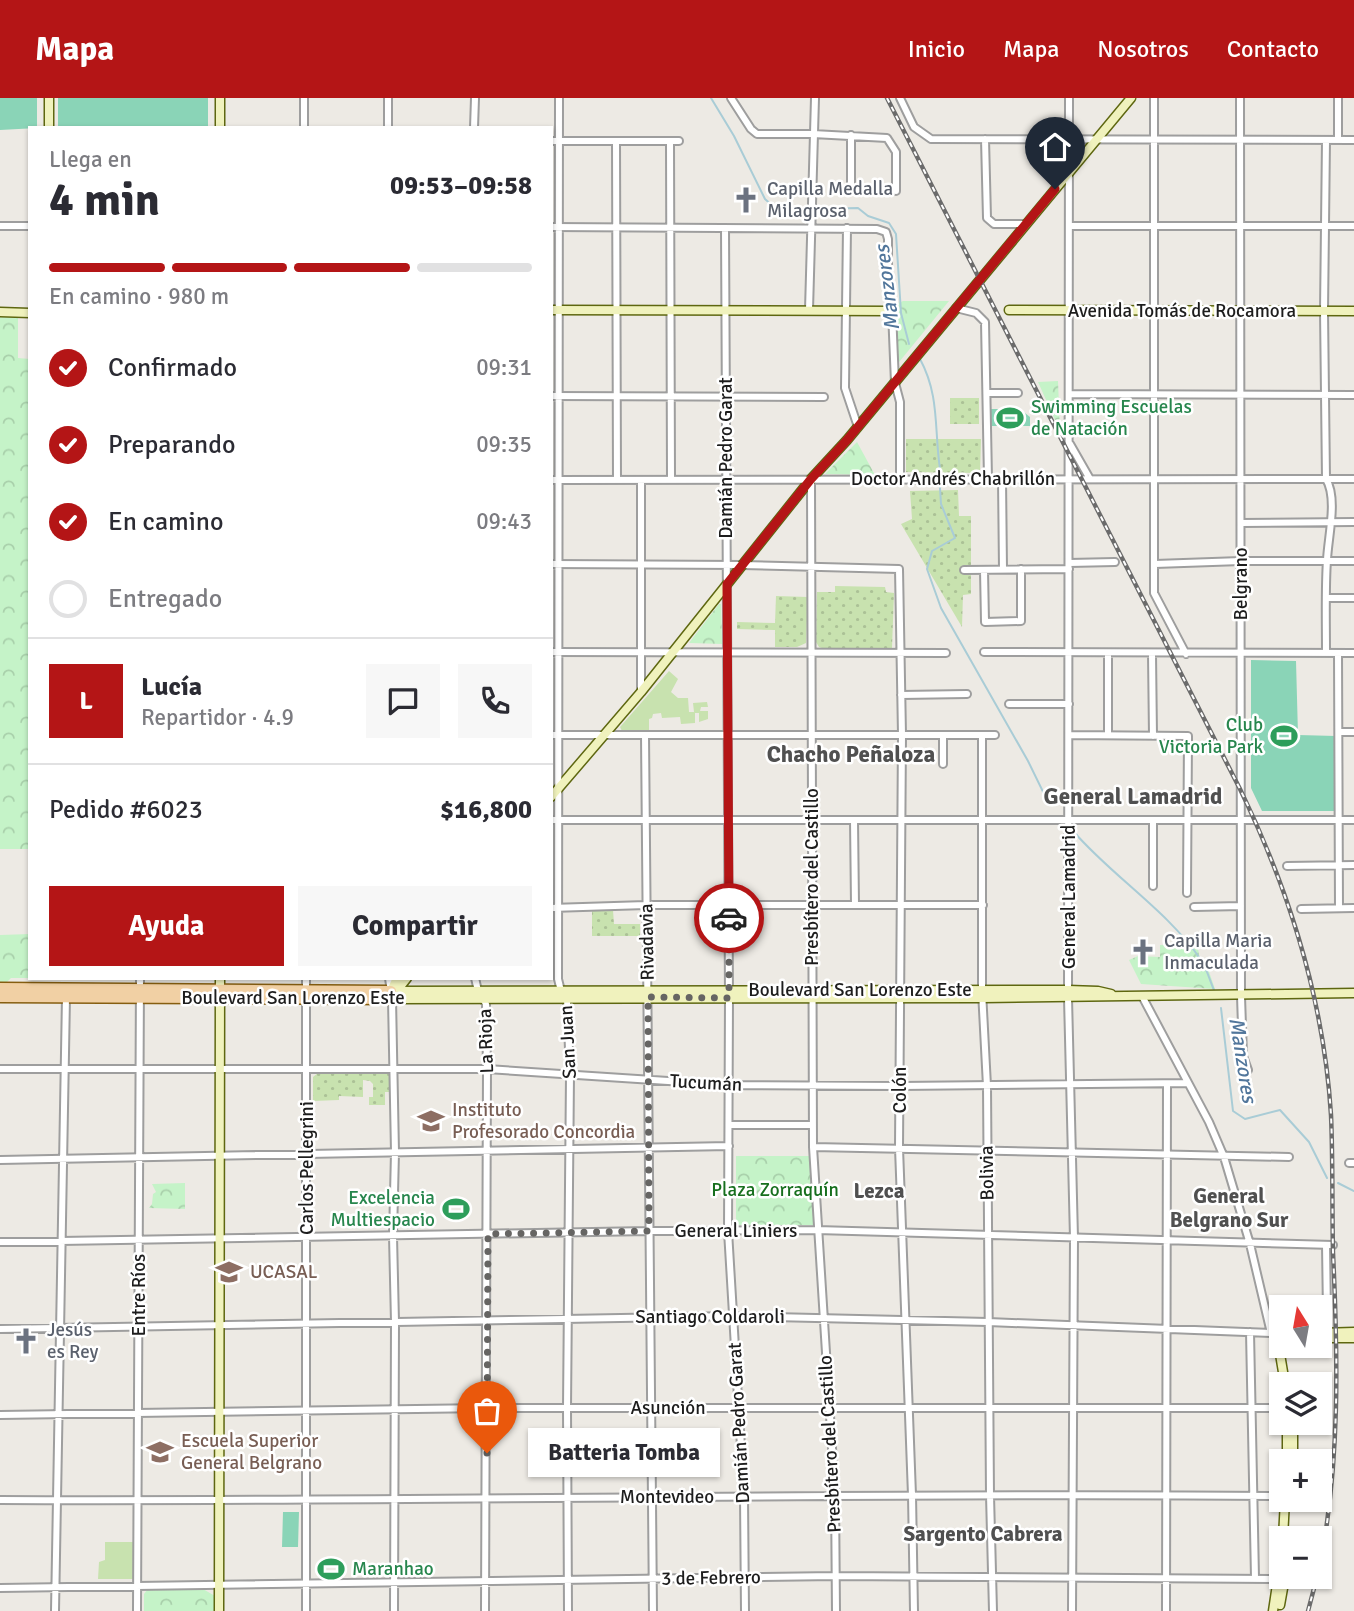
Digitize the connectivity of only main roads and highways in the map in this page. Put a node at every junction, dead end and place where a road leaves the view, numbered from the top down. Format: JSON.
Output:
{"nodes":[{"id":1,"x":49,"y":98,"type":"edge"},
{"id":2,"x":220,"y":98,"type":"edge"},
{"id":3,"x":1131,"y":98,"type":"edge"},
{"id":4,"x":50,"y":126,"type":"edge"},
{"id":5,"x":220,"y":126,"type":"edge"},
{"id":6,"x":555,"y":310,"type":"edge"},
{"id":7,"x":1009,"y":310,"type":"dead end"},
{"id":8,"x":892,"y":311,"type":"road end"},
{"id":9,"x":1354,"y":311,"type":"edge"},
{"id":10,"x":0,"y":312,"type":"edge"},
{"id":11,"x":28,"y":313,"type":"edge"},
{"id":12,"x":553,"y":795,"type":"edge"},
{"id":13,"x":393,"y":980,"type":"edge"},
{"id":14,"x":405,"y":980,"type":"edge"},
{"id":15,"x":0,"y":988,"type":"edge"},
{"id":16,"x":52,"y":988,"type":"edge"},
{"id":17,"x":306,"y":988,"type":"edge"},
{"id":18,"x":140,"y":989,"type":"edge"},
{"id":19,"x":220,"y":989,"type":"edge"},
{"id":20,"x":648,"y":993,"type":"junction"},
{"id":21,"x":1354,"y":993,"type":"edge"},
{"id":22,"x":393,"y":994,"type":"junction"},
{"id":23,"x":481,"y":994,"type":"junction"},
{"id":24,"x":0,"y":997,"type":"edge"},
{"id":25,"x":1354,"y":1332,"type":"edge"},
{"id":26,"x":1332,"y":1333,"type":"edge"},
{"id":27,"x":1332,"y":1338,"type":"edge"},
{"id":28,"x":1354,"y":1338,"type":"edge"},
{"id":29,"x":1280,"y":1589,"type":"edge"},
{"id":30,"x":1282,"y":1589,"type":"edge"},
{"id":31,"x":219,"y":1611,"type":"edge"},
{"id":32,"x":1273,"y":1611,"type":"edge"},
{"id":33,"x":1279,"y":1611,"type":"edge"}],
"edges":[{"from":1,"to":4,"type":"main road"},
{"from":2,"to":5,"type":"main road"},
{"from":3,"to":12,"type":"main road"},
{"from":6,"to":8,"type":"main road"},
{"from":7,"to":9,"type":"main road","name":"Avenida Tomás de Rocamora"},
{"from":10,"to":11,"type":"main road"},
{"from":13,"to":22,"type":"main road"},
{"from":14,"to":22,"type":"main road"},
{"from":15,"to":16,"type":"main road"},
{"from":16,"to":18,"type":"main road"},
{"from":16,"to":18,"type":"main road"},
{"from":16,"to":24,"type":"main road"},
{"from":17,"to":19,"type":"main road","name":"Boulevard San Lorenzo Este"},
{"from":17,"to":22,"type":"main road","name":"Boulevard San Lorenzo Este"},
{"from":18,"to":19,"type":"main road","name":"Boulevard San Lorenzo Este"},
{"from":19,"to":31,"type":"main road"},
{"from":20,"to":21,"type":"main road","name":"Boulevard San Lorenzo Este"},
{"from":20,"to":23,"type":"main road","name":"Boulevard San Lorenzo Este"},
{"from":20,"to":23,"type":"main road","name":"Boulevard San Lorenzo Este"},
{"from":22,"to":23,"type":"main road","name":"Boulevard San Lorenzo Este"},
{"from":25,"to":26,"type":"main road"},
{"from":27,"to":28,"type":"main road"},
{"from":29,"to":32,"type":"main road"},
{"from":30,"to":33,"type":"main road"}]}
